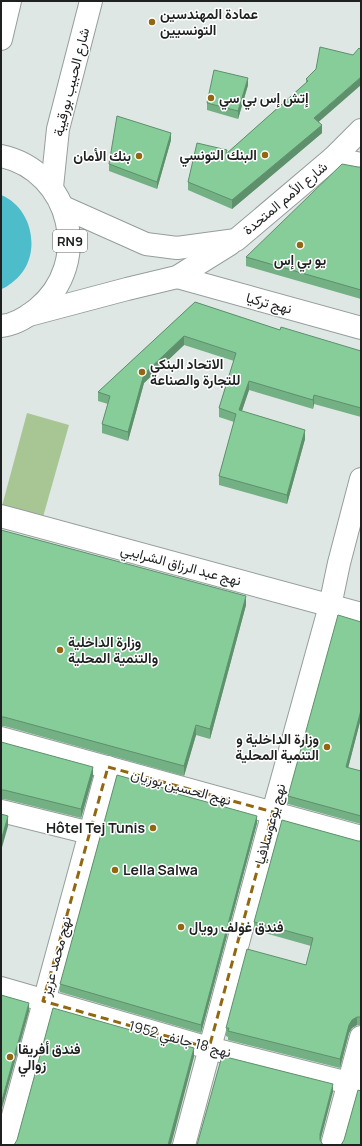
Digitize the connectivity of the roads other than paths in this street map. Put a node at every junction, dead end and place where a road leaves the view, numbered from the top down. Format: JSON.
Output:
{"nodes":[{"id":1,"x":10,"y":1,"type":"edge"},
{"id":2,"x":91,"y":1,"type":"edge"},
{"id":3,"x":1,"y":39,"type":"edge"},
{"id":4,"x":361,"y":130,"type":"edge"},
{"id":5,"x":1,"y":156,"type":"edge"},
{"id":6,"x":333,"y":158,"type":"junction"},
{"id":7,"x":361,"y":164,"type":"edge"},
{"id":8,"x":52,"y":188,"type":"junction"},
{"id":9,"x":63,"y":207,"type":"junction"},
{"id":10,"x":236,"y":240,"type":"junction"},
{"id":11,"x":178,"y":277,"type":"junction"},
{"id":12,"x":11,"y":325,"type":"edge"},
{"id":13,"x":361,"y":328,"type":"edge"},
{"id":14,"x":361,"y":479,"type":"edge"},
{"id":15,"x":1,"y":516,"type":"edge"},
{"id":16,"x":330,"y":606,"type":"junction"},
{"id":17,"x":361,"y":614,"type":"edge"},
{"id":18,"x":1,"y":738,"type":"edge"},
{"id":19,"x":108,"y":767,"type":"junction"},
{"id":20,"x":1,"y":811,"type":"edge"},
{"id":21,"x":273,"y":812,"type":"junction"},
{"id":22,"x":90,"y":833,"type":"junction"},
{"id":23,"x":361,"y":837,"type":"edge"},
{"id":24,"x":1,"y":988,"type":"edge"},
{"id":25,"x":44,"y":1001,"type":"junction"},
{"id":26,"x":361,"y":1037,"type":"edge"},
{"id":27,"x":209,"y":1048,"type":"junction"},
{"id":28,"x":355,"y":1084,"type":"edge"},
{"id":29,"x":5,"y":1145,"type":"edge"},
{"id":30,"x":184,"y":1145,"type":"edge"},
{"id":31,"x":332,"y":1145,"type":"edge"}],
"edges":[{"from":1,"to":3,"type":"street"},
{"from":2,"to":8,"type":"street","name":"شارع الحبيب بورقيبة"},
{"from":4,"to":6,"type":"street","name":"شارع الأمم المتحدة"},
{"from":5,"to":8,"type":"street","number":"RN9"},
{"from":6,"to":7,"type":"street"},
{"from":6,"to":10,"type":"street","name":"شارع الأمم المتحدة"},
{"from":8,"to":9,"type":"street","number":"RN9"},
{"from":9,"to":10,"type":"street","name":"شارع الأمم المتحدة"},
{"from":9,"to":12,"type":"street","number":"RN9"},
{"from":10,"to":11,"type":"street"},
{"from":11,"to":12,"type":"street"},
{"from":11,"to":13,"type":"street","name":"نهج تركيا"},
{"from":14,"to":16,"type":"street","name":"نهج يوغوسلافيا"},
{"from":15,"to":16,"type":"street","name":"نهج عبد الرزاق الشرايبي"},
{"from":16,"to":17,"type":"street","name":"نهج عبد الرزاق الشرايبي"},
{"from":16,"to":21,"type":"street","name":"نهج يوغوسلافيا"},
{"from":18,"to":19,"type":"street","name":"نهج الحسين بوزيان"},
{"from":19,"to":21,"type":"street","name":"نهج الحسين بوزيان"},
{"from":19,"to":22,"type":"street","name":"نهج محمد عزيز"},
{"from":20,"to":22,"type":"street"},
{"from":21,"to":23,"type":"street","name":"نهج الحسين بوزيان"},
{"from":21,"to":27,"type":"street","name":"نهج يوغوسلافيا"},
{"from":22,"to":25,"type":"street","name":"نهج محمد عزيز"},
{"from":24,"to":25,"type":"street","name":"نهج 18 جانفي 1952"},
{"from":25,"to":27,"type":"street","name":"نهج 18 جانفي 1952"},
{"from":25,"to":29,"type":"street","name":"نهج محمد عزيز"},
{"from":26,"to":28,"type":"street"},
{"from":27,"to":28,"type":"street","name":"نهج 18 جانفي 1952"},
{"from":27,"to":30,"type":"street","name":"نهج يوغوسلافيا"},
{"from":28,"to":31,"type":"street"}]}
